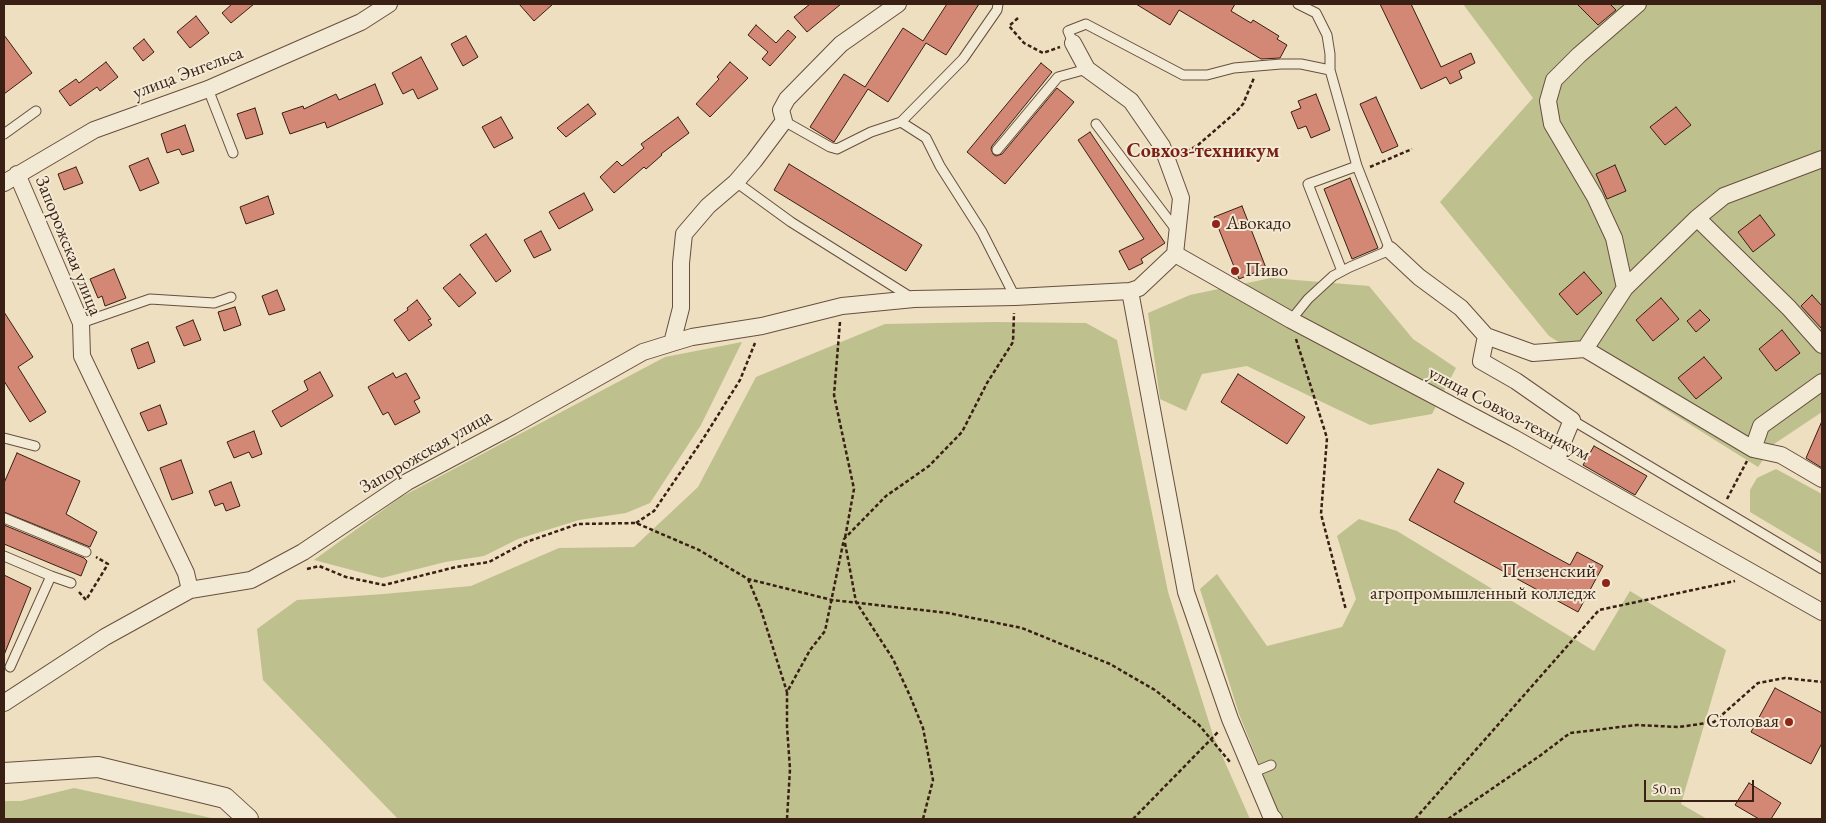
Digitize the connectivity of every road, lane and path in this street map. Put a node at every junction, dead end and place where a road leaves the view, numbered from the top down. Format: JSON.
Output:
{"nodes":[{"id":1,"x":389,"y":4,"type":"edge"},
{"id":2,"x":898,"y":4,"type":"edge"},
{"id":3,"x":998,"y":4,"type":"edge"},
{"id":4,"x":1298,"y":4,"type":"edge"},
{"id":5,"x":1638,"y":4,"type":"edge"},
{"id":6,"x":1018,"y":18,"type":"dead end"},
{"id":7,"x":1073,"y":43,"type":"junction"},
{"id":8,"x":1257,"y":67,"type":"junction"},
{"id":9,"x":1087,"y":69,"type":"junction"},
{"id":10,"x":1330,"y":70,"type":"junction"},
{"id":11,"x":208,"y":89,"type":"junction"},
{"id":12,"x":36,"y":111,"type":"dead end"},
{"id":13,"x":784,"y":121,"type":"junction"},
{"id":14,"x":901,"y":122,"type":"junction"},
{"id":15,"x":1096,"y":124,"type":"dead end"},
{"id":16,"x":4,"y":134,"type":"edge"},
{"id":17,"x":1412,"y":149,"type":"dead end"},
{"id":18,"x":996,"y":150,"type":"dead end"},
{"id":19,"x":233,"y":153,"type":"dead end"},
{"id":20,"x":1822,"y":159,"type":"edge"},
{"id":21,"x":1167,"y":160,"type":"junction"},
{"id":22,"x":1358,"y":169,"type":"junction"},
{"id":23,"x":10,"y":178,"type":"edge"},
{"id":24,"x":736,"y":182,"type":"junction"},
{"id":25,"x":1697,"y":218,"type":"junction"},
{"id":26,"x":1178,"y":232,"type":"junction"},
{"id":27,"x":1390,"y":250,"type":"junction"},
{"id":28,"x":1175,"y":254,"type":"junction"},
{"id":29,"x":1342,"y":271,"type":"junction"},
{"id":30,"x":1624,"y":288,"type":"junction"},
{"id":31,"x":1130,"y":291,"type":"junction"},
{"id":32,"x":231,"y":297,"type":"dead end"},
{"id":33,"x":1015,"y":297,"type":"junction"},
{"id":34,"x":914,"y":299,"type":"junction"},
{"id":35,"x":841,"y":307,"type":"junction"},
{"id":36,"x":1290,"y":320,"type":"junction"},
{"id":37,"x":81,"y":323,"type":"junction"},
{"id":38,"x":762,"y":326,"type":"junction"},
{"id":39,"x":1486,"y":336,"type":"junction"},
{"id":40,"x":672,"y":343,"type":"junction"},
{"id":41,"x":1822,"y":345,"type":"edge"},
{"id":42,"x":1585,"y":350,"type":"junction"},
{"id":43,"x":1822,"y":382,"type":"edge"},
{"id":44,"x":1572,"y":420,"type":"junction"},
{"id":45,"x":4,"y":438,"type":"edge"},
{"id":46,"x":35,"y":446,"type":"dead end"},
{"id":47,"x":1753,"y":449,"type":"junction"},
{"id":48,"x":1556,"y":461,"type":"junction"},
{"id":49,"x":1744,"y":467,"type":"dead end"},
{"id":50,"x":1822,"y":479,"type":"edge"},
{"id":51,"x":1722,"y":509,"type":"junction"},
{"id":52,"x":4,"y":518,"type":"edge"},
{"id":53,"x":636,"y":523,"type":"junction"},
{"id":54,"x":844,"y":539,"type":"junction"},
{"id":55,"x":86,"y":552,"type":"joint"},
{"id":56,"x":4,"y":556,"type":"edge"},
{"id":57,"x":1822,"y":569,"type":"edge"},
{"id":58,"x":300,"y":570,"type":"dead end"},
{"id":59,"x":51,"y":576,"type":"junction"},
{"id":60,"x":1759,"y":576,"type":"junction"},
{"id":61,"x":748,"y":579,"type":"junction"},
{"id":62,"x":72,"y":583,"type":"joint"},
{"id":63,"x":190,"y":590,"type":"junction"},
{"id":64,"x":832,"y":600,"type":"junction"},
{"id":65,"x":856,"y":602,"type":"junction"},
{"id":66,"x":1346,"y":610,"type":"dead end"},
{"id":67,"x":1822,"y":612,"type":"edge"},
{"id":68,"x":10,"y":666,"type":"dead end"},
{"id":69,"x":1822,"y":682,"type":"edge"},
{"id":70,"x":787,"y":692,"type":"junction"},
{"id":71,"x":4,"y":703,"type":"edge"},
{"id":72,"x":1230,"y":719,"type":"junction"},
{"id":73,"x":1211,"y":739,"type":"junction"},
{"id":74,"x":1232,"y":764,"type":"dead end"},
{"id":75,"x":1271,"y":765,"type":"dead end"},
{"id":76,"x":1251,"y":769,"type":"junction"},
{"id":77,"x":4,"y":774,"type":"edge"},
{"id":78,"x":248,"y":819,"type":"edge"},
{"id":79,"x":786,"y":819,"type":"edge"},
{"id":80,"x":924,"y":819,"type":"edge"},
{"id":81,"x":1133,"y":819,"type":"edge"},
{"id":82,"x":1274,"y":819,"type":"edge"},
{"id":83,"x":1415,"y":819,"type":"edge"},
{"id":84,"x":1448,"y":819,"type":"edge"}],
"edges":[{"from":1,"to":11,"type":"street","name":"улица Энгельса"},
{"from":2,"to":13,"type":"street"},
{"from":3,"to":14,"type":"lane"},
{"from":4,"to":10,"type":"lane"},
{"from":5,"to":30,"type":"street"},
{"from":6,"to":7,"type":"path"},
{"from":7,"to":8,"type":"lane"},
{"from":7,"to":9,"type":"street"},
{"from":8,"to":10,"type":"lane"},
{"from":8,"to":21,"type":"path"},
{"from":9,"to":18,"type":"lane"},
{"from":9,"to":21,"type":"street"},
{"from":10,"to":22,"type":"lane"},
{"from":11,"to":19,"type":"lane"},
{"from":11,"to":23,"type":"street","name":"улица Энгельса"},
{"from":12,"to":16,"type":"lane"},
{"from":13,"to":14,"type":"lane"},
{"from":13,"to":24,"type":"street"},
{"from":14,"to":33,"type":"lane"},
{"from":15,"to":26,"type":"lane"},
{"from":17,"to":22,"type":"path"},
{"from":20,"to":25,"type":"street"},
{"from":21,"to":26,"type":"street"},
{"from":22,"to":27,"type":"lane"},
{"from":22,"to":29,"type":"lane"},
{"from":23,"to":37,"type":"street","name":"Запорожская улица"},
{"from":24,"to":34,"type":"lane"},
{"from":24,"to":40,"type":"street"},
{"from":25,"to":30,"type":"street"},
{"from":25,"to":41,"type":"street"},
{"from":26,"to":28,"type":"street"},
{"from":27,"to":29,"type":"lane"},
{"from":27,"to":39,"type":"street"},
{"from":28,"to":31,"type":"street"},
{"from":28,"to":36,"type":"street","name":"улица Совхоз-техникум"},
{"from":29,"to":36,"type":"lane"},
{"from":30,"to":42,"type":"street"},
{"from":31,"to":33,"type":"street","name":"Запорожская улица"},
{"from":31,"to":72,"type":"street"},
{"from":32,"to":37,"type":"lane"},
{"from":33,"to":34,"type":"street","name":"Запорожская улица"},
{"from":33,"to":54,"type":"path"},
{"from":34,"to":35,"type":"street","name":"Запорожская улица"},
{"from":35,"to":38,"type":"street","name":"Запорожская улица"},
{"from":35,"to":54,"type":"path"},
{"from":36,"to":48,"type":"street","name":"улица Совхоз-техникум"},
{"from":36,"to":66,"type":"path"},
{"from":37,"to":63,"type":"street","name":"Запорожская улица"},
{"from":38,"to":40,"type":"street","name":"Запорожская улица"},
{"from":38,"to":53,"type":"path"},
{"from":39,"to":42,"type":"street"},
{"from":39,"to":44,"type":"street"},
{"from":40,"to":63,"type":"street","name":"Запорожская улица"},
{"from":42,"to":47,"type":"street"},
{"from":43,"to":47,"type":"street"},
{"from":44,"to":48,"type":"street"},
{"from":44,"to":51,"type":"lane"},
{"from":45,"to":46,"type":"lane"},
{"from":47,"to":50,"type":"street"},
{"from":48,"to":60,"type":"street","name":"улица Совхоз-техникум"},
{"from":49,"to":51,"type":"path"},
{"from":51,"to":57,"type":"lane"},
{"from":52,"to":55,"type":"lane"},
{"from":53,"to":58,"type":"path"},
{"from":53,"to":61,"type":"path"},
{"from":54,"to":64,"type":"path"},
{"from":54,"to":65,"type":"path"},
{"from":55,"to":62,"type":"path"},
{"from":56,"to":59,"type":"lane"},
{"from":59,"to":62,"type":"lane"},
{"from":59,"to":68,"type":"lane"},
{"from":60,"to":67,"type":"street","name":"улица Совхоз-техникум"},
{"from":60,"to":83,"type":"path"},
{"from":61,"to":64,"type":"path"},
{"from":61,"to":70,"type":"path"},
{"from":63,"to":71,"type":"street"},
{"from":64,"to":65,"type":"path"},
{"from":64,"to":70,"type":"path"},
{"from":65,"to":73,"type":"path"},
{"from":65,"to":80,"type":"path"},
{"from":69,"to":84,"type":"path"},
{"from":70,"to":79,"type":"path"},
{"from":72,"to":73,"type":"path"},
{"from":72,"to":76,"type":"street"},
{"from":73,"to":74,"type":"path"},
{"from":73,"to":81,"type":"path"},
{"from":75,"to":76,"type":"lane"},
{"from":76,"to":82,"type":"street"},
{"from":77,"to":78,"type":"street"}]}
